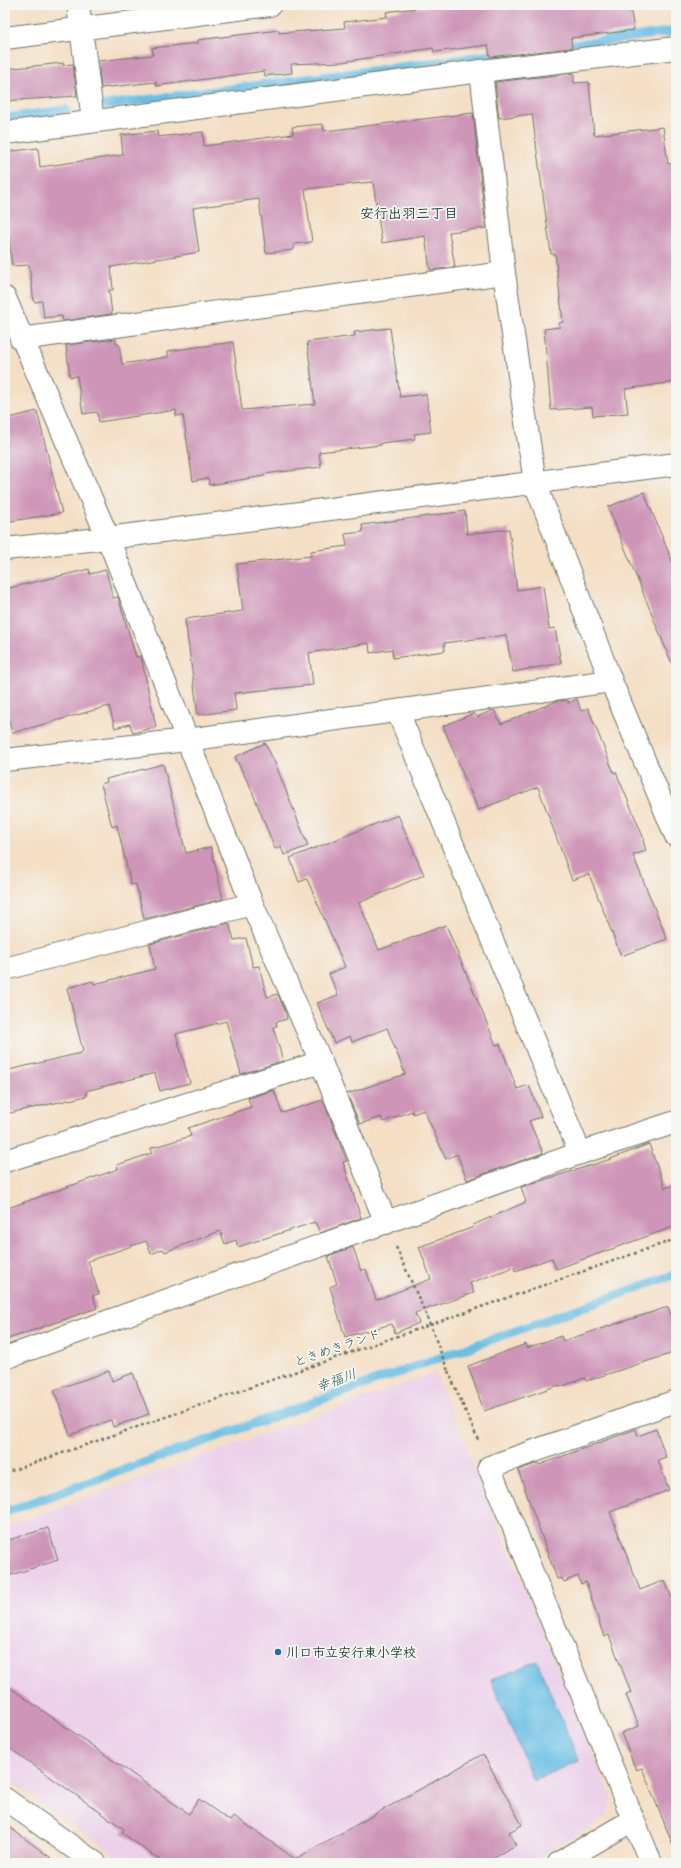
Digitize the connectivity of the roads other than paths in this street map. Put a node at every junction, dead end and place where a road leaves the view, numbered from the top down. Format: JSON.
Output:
{"nodes":[{"id":1,"x":78,"y":5,"type":"edge"},
{"id":2,"x":270,"y":5,"type":"edge"},
{"id":3,"x":226,"y":7,"type":"edge"},
{"id":4,"x":81,"y":28,"type":"junction"},
{"id":5,"x":5,"y":38,"type":"edge"},
{"id":6,"x":676,"y":48,"type":"edge"},
{"id":7,"x":482,"y":70,"type":"junction"},
{"id":8,"x":94,"y":121,"type":"junction"},
{"id":9,"x":5,"y":133,"type":"edge"},
{"id":10,"x":504,"y":272,"type":"junction"},
{"id":11,"x":5,"y":298,"type":"edge"},
{"id":12,"x":21,"y":339,"type":"junction"},
{"id":13,"x":676,"y":464,"type":"edge"},
{"id":14,"x":535,"y":483,"type":"junction"},
{"id":15,"x":108,"y":538,"type":"junction"},
{"id":16,"x":5,"y":549,"type":"edge"},
{"id":17,"x":611,"y":681,"type":"junction"},
{"id":18,"x":398,"y":712,"type":"junction"},
{"id":19,"x":187,"y":740,"type":"junction"},
{"id":20,"x":5,"y":760,"type":"edge"},
{"id":21,"x":676,"y":836,"type":"edge"},
{"id":22,"x":252,"y":904,"type":"junction"},
{"id":23,"x":5,"y":969,"type":"edge"},
{"id":24,"x":321,"y":1062,"type":"junction"},
{"id":25,"x":676,"y":1122,"type":"edge"},
{"id":26,"x":580,"y":1153,"type":"junction"},
{"id":27,"x":5,"y":1161,"type":"edge"},
{"id":28,"x":386,"y":1223,"type":"junction"},
{"id":29,"x":5,"y":1358,"type":"edge"},
{"id":30,"x":675,"y":1405,"type":"edge"},
{"id":31,"x":5,"y":1799,"type":"edge"},
{"id":32,"x":633,"y":1820,"type":"junction"},
{"id":33,"x":95,"y":1863,"type":"edge"},
{"id":34,"x":559,"y":1863,"type":"edge"},
{"id":35,"x":651,"y":1863,"type":"edge"}],
"edges":[{"from":1,"to":4,"type":"street"},
{"from":2,"to":3,"type":"street"},
{"from":3,"to":4,"type":"street"},
{"from":4,"to":5,"type":"street"},
{"from":4,"to":8,"type":"street"},
{"from":6,"to":7,"type":"street"},
{"from":7,"to":8,"type":"street"},
{"from":7,"to":10,"type":"street"},
{"from":8,"to":9,"type":"street"},
{"from":10,"to":12,"type":"street"},
{"from":10,"to":14,"type":"street"},
{"from":11,"to":12,"type":"street"},
{"from":12,"to":15,"type":"street"},
{"from":13,"to":14,"type":"street"},
{"from":14,"to":15,"type":"street"},
{"from":14,"to":17,"type":"street"},
{"from":15,"to":16,"type":"street"},
{"from":15,"to":19,"type":"street"},
{"from":17,"to":18,"type":"street"},
{"from":17,"to":21,"type":"street"},
{"from":18,"to":19,"type":"street"},
{"from":18,"to":26,"type":"street"},
{"from":19,"to":20,"type":"street"},
{"from":19,"to":22,"type":"street"},
{"from":22,"to":23,"type":"street"},
{"from":22,"to":24,"type":"street"},
{"from":24,"to":27,"type":"street"},
{"from":24,"to":28,"type":"street"},
{"from":25,"to":26,"type":"street"},
{"from":26,"to":28,"type":"street"},
{"from":28,"to":29,"type":"street"},
{"from":30,"to":32,"type":"street"},
{"from":31,"to":33,"type":"street"},
{"from":32,"to":34,"type":"street"},
{"from":32,"to":35,"type":"street"}]}
